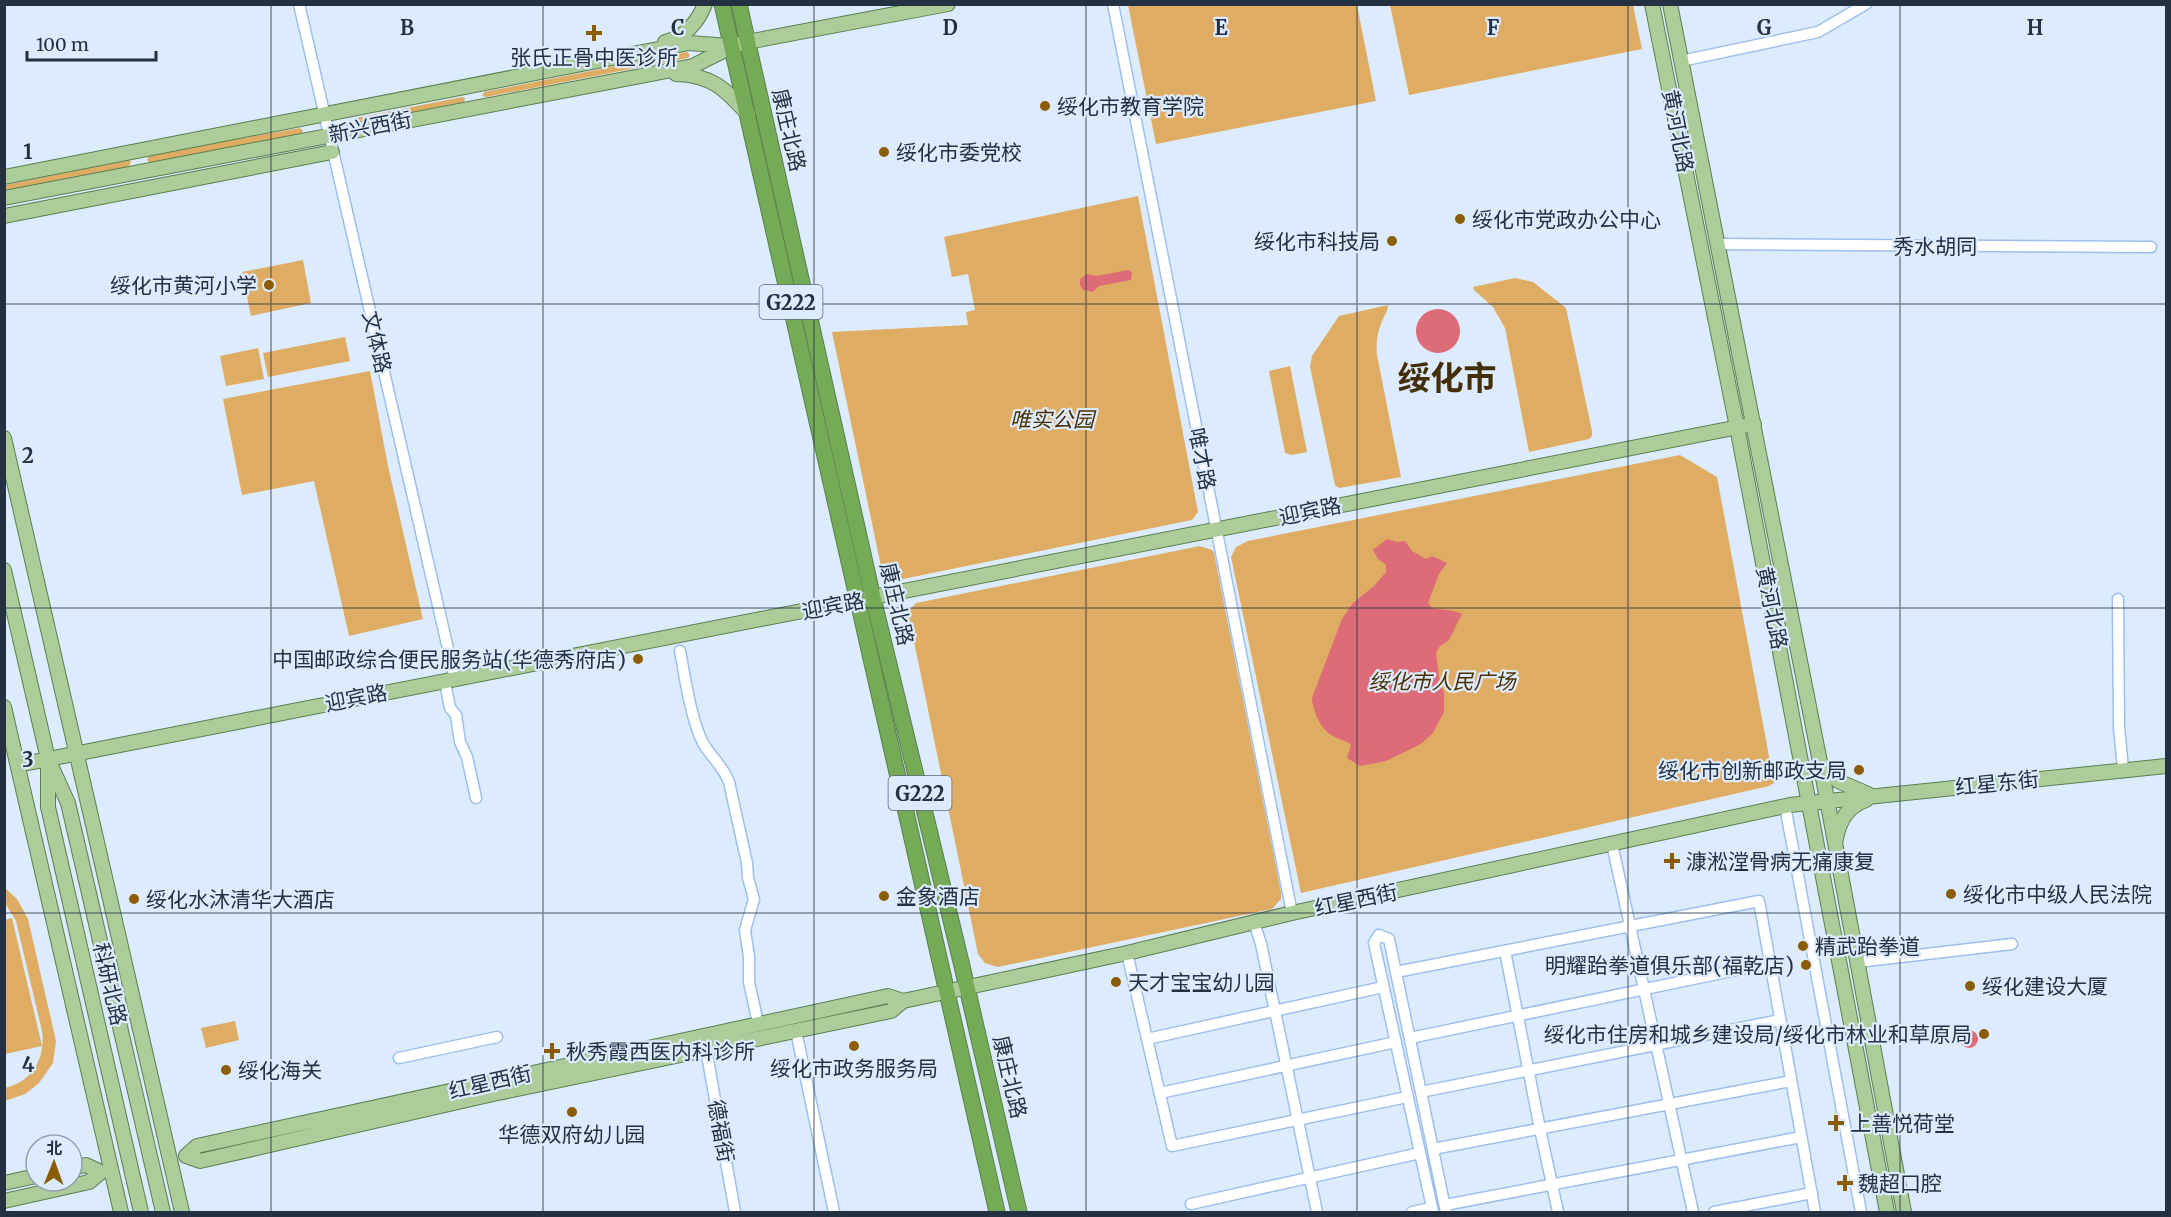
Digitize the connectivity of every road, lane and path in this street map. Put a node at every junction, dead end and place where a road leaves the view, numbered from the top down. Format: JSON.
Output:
{"nodes":[{"id":1,"x":299,"y":4,"type":"edge"},
{"id":2,"x":705,"y":4,"type":"edge"},
{"id":3,"x":722,"y":4,"type":"edge"},
{"id":4,"x":739,"y":4,"type":"edge"},
{"id":5,"x":948,"y":4,"type":"edge"},
{"id":6,"x":1113,"y":4,"type":"edge"},
{"id":7,"x":1652,"y":4,"type":"edge"},
{"id":8,"x":1670,"y":4,"type":"edge"},
{"id":9,"x":1866,"y":4,"type":"edge"},
{"id":10,"x":886,"y":10,"type":"edge"},
{"id":11,"x":740,"y":44,"type":"junction"},
{"id":12,"x":1681,"y":61,"type":"junction"},
{"id":13,"x":596,"y":62,"type":"junction"},
{"id":14,"x":600,"y":82,"type":"junction"},
{"id":15,"x":471,"y":85,"type":"junction"},
{"id":16,"x":476,"y":106,"type":"junction"},
{"id":17,"x":324,"y":114,"type":"junction"},
{"id":18,"x":748,"y":114,"type":"junction"},
{"id":19,"x":328,"y":136,"type":"junction"},
{"id":20,"x":137,"y":151,"type":"junction"},
{"id":21,"x":332,"y":152,"type":"junction"},
{"id":22,"x":54,"y":166,"type":"junction"},
{"id":23,"x":4,"y":170,"type":"edge"},
{"id":24,"x":141,"y":171,"type":"junction"},
{"id":25,"x":4,"y":177,"type":"edge"},
{"id":26,"x":67,"y":186,"type":"junction"},
{"id":27,"x":7,"y":198,"type":"edge"},
{"id":28,"x":70,"y":203,"type":"junction"},
{"id":29,"x":4,"y":216,"type":"edge"},
{"id":30,"x":1718,"y":244,"type":"junction"},
{"id":31,"x":2151,"y":247,"type":"dead end"},
{"id":32,"x":1754,"y":424,"type":"junction"},
{"id":33,"x":1737,"y":427,"type":"junction"},
{"id":34,"x":4,"y":438,"type":"edge"},
{"id":35,"x":1216,"y":531,"type":"junction"},
{"id":36,"x":4,"y":570,"type":"edge"},
{"id":37,"x":866,"y":599,"type":"junction"},
{"id":38,"x":2118,"y":599,"type":"dead end"},
{"id":39,"x":680,"y":651,"type":"dead end"},
{"id":40,"x":450,"y":680,"type":"junction"},
{"id":41,"x":4,"y":707,"type":"edge"},
{"id":42,"x":77,"y":753,"type":"junction"},
{"id":43,"x":48,"y":759,"type":"junction"},
{"id":44,"x":1820,"y":762,"type":"junction"},
{"id":45,"x":18,"y":765,"type":"junction"},
{"id":46,"x":2166,"y":766,"type":"edge"},
{"id":47,"x":2123,"y":769,"type":"junction"},
{"id":48,"x":1879,"y":795,"type":"junction"},
{"id":49,"x":476,"y":798,"type":"dead end"},
{"id":50,"x":1827,"y":801,"type":"junction"},
{"id":51,"x":1809,"y":803,"type":"junction"},
{"id":52,"x":1785,"y":806,"type":"junction"},
{"id":53,"x":1612,"y":844,"type":"junction"},
{"id":54,"x":1836,"y":847,"type":"junction"},
{"id":55,"x":1292,"y":914,"type":"junction"},
{"id":56,"x":1254,"y":922,"type":"junction"},
{"id":57,"x":1630,"y":926,"type":"junction"},
{"id":58,"x":2012,"y":944,"type":"dead end"},
{"id":59,"x":1505,"y":951,"type":"junction"},
{"id":60,"x":1127,"y":953,"type":"junction"},
{"id":61,"x":1858,"y":962,"type":"junction"},
{"id":62,"x":1770,"y":963,"type":"junction"},
{"id":63,"x":1396,"y":972,"type":"junction"},
{"id":64,"x":1383,"y":987,"type":"junction"},
{"id":65,"x":967,"y":988,"type":"junction"},
{"id":66,"x":1644,"y":990,"type":"junction"},
{"id":67,"x":948,"y":992,"type":"junction"},
{"id":68,"x":903,"y":1001,"type":"junction"},
{"id":69,"x":1275,"y":1011,"type":"junction"},
{"id":70,"x":1518,"y":1016,"type":"junction"},
{"id":71,"x":1780,"y":1020,"type":"junction"},
{"id":72,"x":758,"y":1023,"type":"junction"},
{"id":73,"x":796,"y":1031,"type":"junction"},
{"id":74,"x":497,"y":1037,"type":"dead end"},
{"id":75,"x":1410,"y":1038,"type":"junction"},
{"id":76,"x":1147,"y":1039,"type":"junction"},
{"id":77,"x":704,"y":1042,"type":"junction"},
{"id":78,"x":1396,"y":1042,"type":"junction"},
{"id":79,"x":1656,"y":1045,"type":"junction"},
{"id":80,"x":399,"y":1058,"type":"dead end"},
{"id":81,"x":1285,"y":1066,"type":"junction"},
{"id":82,"x":1529,"y":1071,"type":"junction"},
{"id":83,"x":1791,"y":1081,"type":"junction"},
{"id":84,"x":502,"y":1086,"type":"junction"},
{"id":85,"x":1421,"y":1092,"type":"junction"},
{"id":86,"x":1160,"y":1093,"type":"junction"},
{"id":87,"x":1407,"y":1097,"type":"junction"},
{"id":88,"x":1670,"y":1104,"type":"junction"},
{"id":89,"x":1296,"y":1119,"type":"junction"},
{"id":90,"x":294,"y":1125,"type":"junction"},
{"id":91,"x":1540,"y":1129,"type":"junction"},
{"id":92,"x":1801,"y":1137,"type":"junction"},
{"id":93,"x":297,"y":1139,"type":"junction"},
{"id":94,"x":1433,"y":1149,"type":"junction"},
{"id":95,"x":1420,"y":1153,"type":"junction"},
{"id":96,"x":186,"y":1156,"type":"junction"},
{"id":97,"x":170,"y":1160,"type":"junction"},
{"id":98,"x":1682,"y":1160,"type":"junction"},
{"id":99,"x":152,"y":1164,"type":"junction"},
{"id":100,"x":84,"y":1165,"type":"edge"},
{"id":101,"x":130,"y":1165,"type":"junction"},
{"id":102,"x":106,"y":1171,"type":"junction"},
{"id":103,"x":1309,"y":1177,"type":"junction"},
{"id":104,"x":24,"y":1179,"type":"edge"},
{"id":105,"x":4,"y":1183,"type":"edge"},
{"id":106,"x":1552,"y":1185,"type":"junction"},
{"id":107,"x":1812,"y":1193,"type":"junction"},
{"id":108,"x":4,"y":1201,"type":"edge"},
{"id":109,"x":1191,"y":1203,"type":"dead end"},
{"id":110,"x":1446,"y":1209,"type":"edge"},
{"id":111,"x":1432,"y":1210,"type":"edge"},
{"id":112,"x":121,"y":1212,"type":"edge"},
{"id":113,"x":141,"y":1212,"type":"edge"},
{"id":114,"x":163,"y":1212,"type":"edge"},
{"id":115,"x":182,"y":1212,"type":"edge"},
{"id":116,"x":735,"y":1212,"type":"edge"},
{"id":117,"x":834,"y":1212,"type":"edge"},
{"id":118,"x":998,"y":1212,"type":"edge"},
{"id":119,"x":1019,"y":1212,"type":"edge"},
{"id":120,"x":1317,"y":1212,"type":"edge"},
{"id":121,"x":1412,"y":1212,"type":"edge"},
{"id":122,"x":1558,"y":1212,"type":"edge"},
{"id":123,"x":1694,"y":1212,"type":"edge"},
{"id":124,"x":1714,"y":1212,"type":"edge"},
{"id":125,"x":1815,"y":1212,"type":"edge"},
{"id":126,"x":1861,"y":1212,"type":"edge"},
{"id":127,"x":1887,"y":1212,"type":"edge"},
{"id":128,"x":1904,"y":1212,"type":"edge"}],
"edges":[{"from":1,"to":17,"type":"street","name":"文体路"},
{"from":2,"to":13,"type":"main road"},
{"from":3,"to":11,"type":"highway","name":"康庄北路","number":"G222"},
{"from":4,"to":11,"type":"highway","name":"康庄北路","number":"G222"},
{"from":5,"to":10,"type":"main road","name":"新兴西街"},
{"from":6,"to":35,"type":"street","name":"唯才路"},
{"from":7,"to":33,"type":"main road","name":"黄河北路"},
{"from":8,"to":12,"type":"main road","name":"黄河北路"},
{"from":9,"to":12,"type":"street"},
{"from":10,"to":11,"type":"main road","name":"新兴西街"},
{"from":11,"to":13,"type":"main road","name":"新兴西街"},
{"from":11,"to":14,"type":"main road","name":"新兴西街"},
{"from":11,"to":18,"type":"highway","name":"康庄北路","number":"G222"},
{"from":11,"to":37,"type":"highway","name":"康庄北路","number":"G222"},
{"from":12,"to":30,"type":"main road","name":"黄河北路"},
{"from":13,"to":15,"type":"main road","name":"新兴西街"},
{"from":14,"to":16,"type":"main road","name":"新兴西街"},
{"from":14,"to":18,"type":"main road"},
{"from":15,"to":16,"type":"main road"},
{"from":15,"to":17,"type":"main road","name":"新兴西街"},
{"from":16,"to":19,"type":"main road","name":"新兴西街"},
{"from":17,"to":19,"type":"street","name":"文体路"},
{"from":17,"to":20,"type":"main road","name":"新兴西街"},
{"from":18,"to":37,"type":"highway","name":"康庄北路","number":"G222"},
{"from":19,"to":21,"type":"street","name":"文体路"},
{"from":19,"to":24,"type":"main road","name":"新兴西街"},
{"from":20,"to":22,"type":"main road","name":"新兴西街"},
{"from":20,"to":24,"type":"main road"},
{"from":21,"to":28,"type":"main road"},
{"from":21,"to":40,"type":"street","name":"文体路"},
{"from":22,"to":23,"type":"main road"},
{"from":22,"to":25,"type":"main road","name":"新兴西街"},
{"from":24,"to":26,"type":"main road","name":"新兴西街"},
{"from":26,"to":27,"type":"main road","name":"新兴西街"},
{"from":26,"to":28,"type":"main road"},
{"from":28,"to":29,"type":"main road"},
{"from":30,"to":31,"type":"street","name":"秀水胡同"},
{"from":30,"to":32,"type":"main road","name":"黄河北路"},
{"from":32,"to":33,"type":"main road","name":"迎宾路"},
{"from":32,"to":44,"type":"main road","name":"黄河北路"},
{"from":33,"to":35,"type":"main road","name":"迎宾路"},
{"from":33,"to":51,"type":"main road","name":"黄河北路"},
{"from":34,"to":42,"type":"main road"},
{"from":35,"to":37,"type":"main road","name":"迎宾路"},
{"from":35,"to":55,"type":"street","name":"唯才路"},
{"from":36,"to":43,"type":"main road","name":"科研北路"},
{"from":37,"to":40,"type":"main road","name":"迎宾路"},
{"from":37,"to":65,"type":"highway","name":"康庄北路","number":"G222"},
{"from":37,"to":67,"type":"highway","name":"康庄北路","number":"G222"},
{"from":38,"to":47,"type":"street"},
{"from":39,"to":72,"type":"street"},
{"from":40,"to":42,"type":"main road","name":"迎宾路"},
{"from":40,"to":49,"type":"street","name":"文体路"},
{"from":41,"to":45,"type":"main road"},
{"from":42,"to":43,"type":"main road","name":"迎宾路"},
{"from":42,"to":97,"type":"main road"},
{"from":43,"to":45,"type":"main road","name":"迎宾路"},
{"from":43,"to":99,"type":"main road","name":"科研北路"},
{"from":43,"to":101,"type":"main road","name":"科研北路"},
{"from":44,"to":48,"type":"main road"},
{"from":44,"to":50,"type":"main road","name":"黄河北路"},
{"from":45,"to":102,"type":"main road"},
{"from":46,"to":47,"type":"main road","name":"红星东街"},
{"from":47,"to":48,"type":"main road","name":"红星东街"},
{"from":48,"to":50,"type":"main road","name":"红星东街"},
{"from":48,"to":54,"type":"main road"},
{"from":50,"to":51,"type":"main road","name":"红星东街"},
{"from":50,"to":54,"type":"main road","name":"黄河北路"},
{"from":51,"to":52,"type":"main road","name":"红星西街"},
{"from":51,"to":127,"type":"main road","name":"黄河北路"},
{"from":52,"to":53,"type":"main road","name":"红星西街"},
{"from":52,"to":126,"type":"street"},
{"from":53,"to":55,"type":"main road","name":"红星西街"},
{"from":53,"to":57,"type":"street"},
{"from":54,"to":61,"type":"main road","name":"黄河北路"},
{"from":55,"to":56,"type":"main road","name":"红星西街"},
{"from":56,"to":60,"type":"main road","name":"红星西街"},
{"from":56,"to":69,"type":"street"},
{"from":57,"to":59,"type":"street"},
{"from":57,"to":62,"type":"street"},
{"from":57,"to":66,"type":"street"},
{"from":58,"to":61,"type":"street"},
{"from":59,"to":63,"type":"street"},
{"from":59,"to":70,"type":"street"},
{"from":60,"to":65,"type":"main road","name":"红星西街"},
{"from":60,"to":76,"type":"street"},
{"from":61,"to":128,"type":"main road","name":"黄河北路"},
{"from":62,"to":66,"type":"street"},
{"from":62,"to":71,"type":"street"},
{"from":63,"to":64,"type":"street"},
{"from":63,"to":75,"type":"street"},
{"from":64,"to":69,"type":"street"},
{"from":64,"to":78,"type":"street"},
{"from":65,"to":67,"type":"main road","name":"红星西街"},
{"from":65,"to":119,"type":"highway","name":"康庄北路","number":"G222"},
{"from":66,"to":70,"type":"street"},
{"from":66,"to":79,"type":"street"},
{"from":67,"to":68,"type":"main road","name":"红星西街"},
{"from":67,"to":118,"type":"highway","name":"康庄北路","number":"G222"},
{"from":68,"to":72,"type":"main road","name":"红星西街"},
{"from":68,"to":73,"type":"main road","name":"红星西街"},
{"from":69,"to":76,"type":"street"},
{"from":69,"to":81,"type":"street"},
{"from":70,"to":75,"type":"street"},
{"from":70,"to":82,"type":"street"},
{"from":71,"to":79,"type":"street"},
{"from":71,"to":83,"type":"street"},
{"from":72,"to":77,"type":"main road","name":"红星西街"},
{"from":73,"to":77,"type":"main road","name":"红星西街"},
{"from":73,"to":117,"type":"street"},
{"from":74,"to":80,"type":"street"},
{"from":75,"to":85,"type":"street"},
{"from":76,"to":86,"type":"street"},
{"from":77,"to":84,"type":"main road","name":"红星西街"},
{"from":77,"to":116,"type":"street","name":"德福街"},
{"from":78,"to":81,"type":"street"},
{"from":78,"to":87,"type":"street"},
{"from":79,"to":82,"type":"street"},
{"from":79,"to":88,"type":"street"},
{"from":81,"to":86,"type":"street"},
{"from":81,"to":89,"type":"street"},
{"from":82,"to":85,"type":"street"},
{"from":82,"to":91,"type":"street"},
{"from":83,"to":88,"type":"street"},
{"from":83,"to":92,"type":"street"},
{"from":84,"to":90,"type":"main road","name":"红星西街"},
{"from":84,"to":93,"type":"main road","name":"红星西街"},
{"from":85,"to":94,"type":"street"},
{"from":86,"to":89,"type":"street"},
{"from":87,"to":89,"type":"street"},
{"from":87,"to":95,"type":"street"},
{"from":88,"to":91,"type":"street"},
{"from":88,"to":98,"type":"street"},
{"from":89,"to":103,"type":"street"},
{"from":90,"to":93,"type":"main road"},
{"from":90,"to":96,"type":"main road","name":"红星西街"},
{"from":91,"to":94,"type":"street"},
{"from":91,"to":106,"type":"street"},
{"from":92,"to":98,"type":"street"},
{"from":92,"to":107,"type":"street"},
{"from":93,"to":96,"type":"main road","name":"红星西街"},
{"from":94,"to":110,"type":"street"},
{"from":95,"to":103,"type":"street"},
{"from":95,"to":111,"type":"street"},
{"from":96,"to":97,"type":"main road","name":"红星西街"},
{"from":97,"to":99,"type":"main road","name":"红星西街"},
{"from":97,"to":115,"type":"main road"},
{"from":98,"to":106,"type":"street"},
{"from":98,"to":123,"type":"street"},
{"from":99,"to":114,"type":"main road","name":"科研北路"},
{"from":100,"to":102,"type":"main road"},
{"from":101,"to":102,"type":"main road"},
{"from":101,"to":113,"type":"main road","name":"科研北路"},
{"from":102,"to":108,"type":"main road"},
{"from":102,"to":112,"type":"main road"},
{"from":103,"to":109,"type":"street"},
{"from":103,"to":120,"type":"street"},
{"from":104,"to":105,"type":"main road"},
{"from":106,"to":110,"type":"street"},
{"from":106,"to":122,"type":"street"},
{"from":107,"to":124,"type":"street"},
{"from":107,"to":125,"type":"street"},
{"from":111,"to":121,"type":"street"}]}
